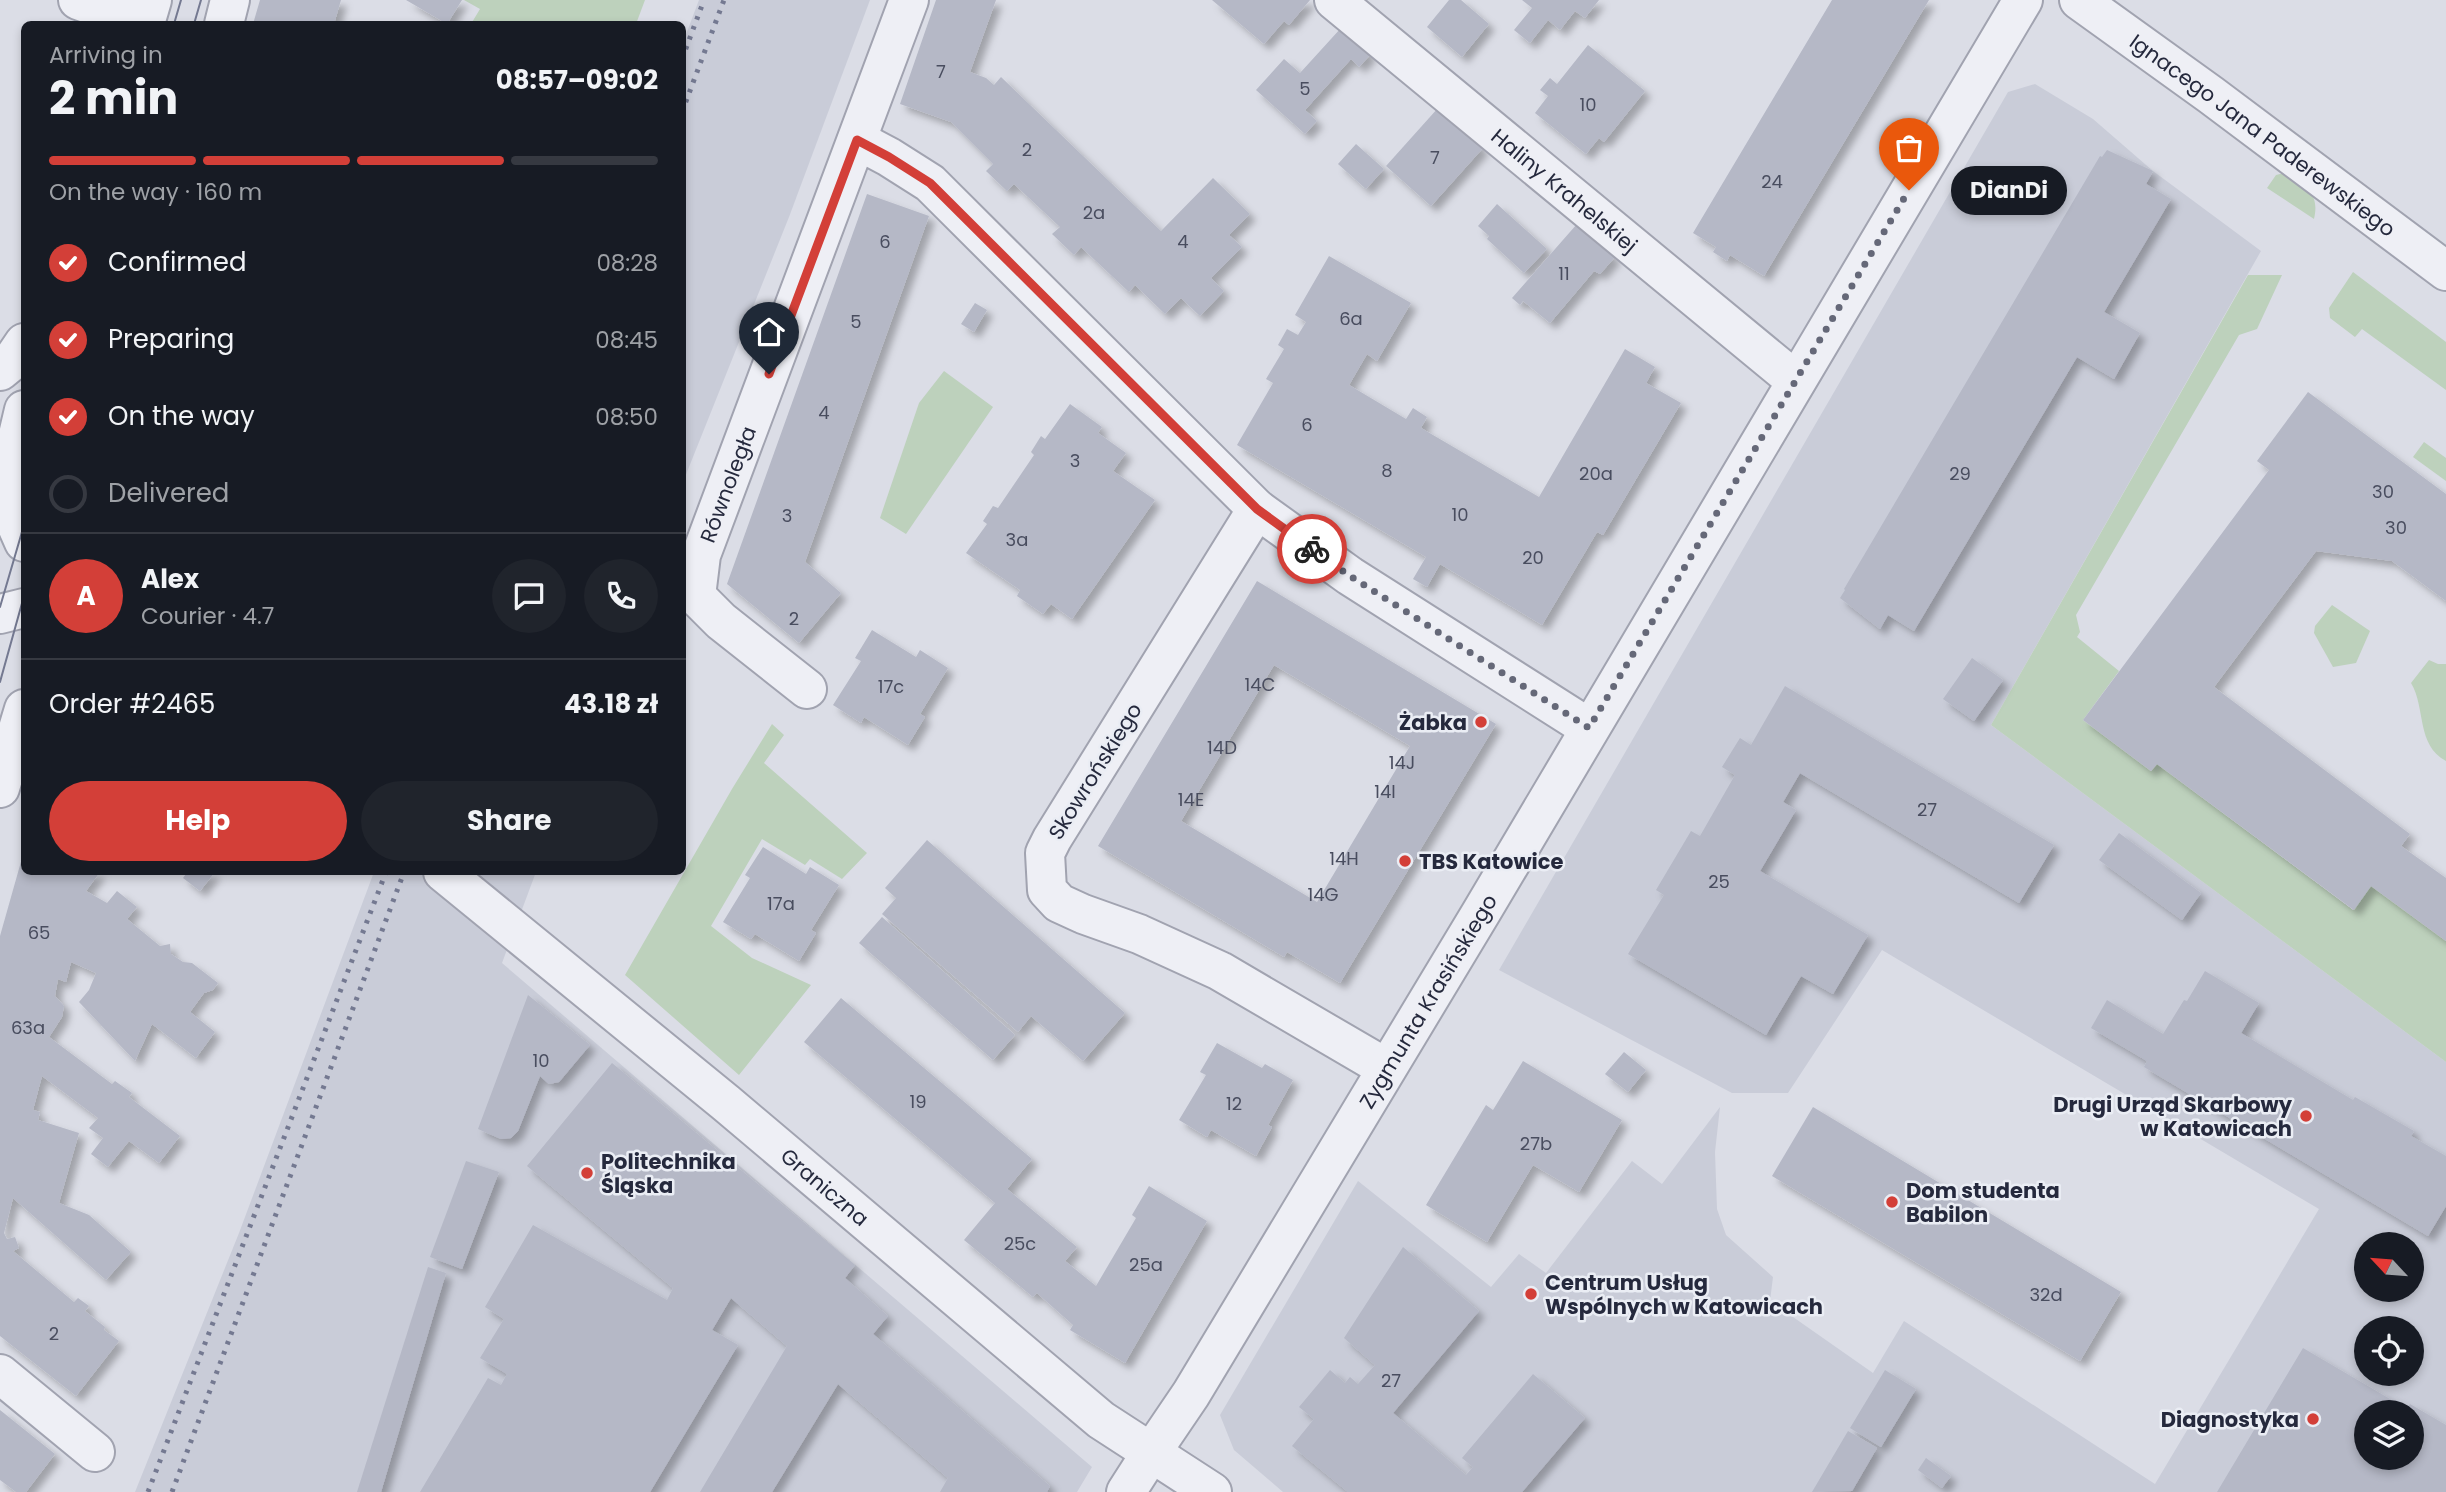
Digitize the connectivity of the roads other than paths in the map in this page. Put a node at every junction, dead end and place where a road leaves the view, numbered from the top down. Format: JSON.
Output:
{"nodes":[{"id":1,"x":78,"y":0,"type":"edge"},
{"id":2,"x":152,"y":0,"type":"edge"},
{"id":3,"x":230,"y":0,"type":"edge"},
{"id":4,"x":909,"y":0,"type":"edge"},
{"id":5,"x":1334,"y":0,"type":"edge"},
{"id":6,"x":2022,"y":0,"type":"edge"},
{"id":7,"x":2078,"y":0,"type":"edge"},
{"id":8,"x":137,"y":21,"type":"edge"},
{"id":9,"x":146,"y":21,"type":"edge"},
{"id":10,"x":224,"y":21,"type":"edge"},
{"id":11,"x":857,"y":140,"type":"junction"},
{"id":12,"x":2446,"y":271,"type":"edge"},
{"id":13,"x":21,"y":347,"type":"edge"},
{"id":14,"x":0,"y":371,"type":"edge"},
{"id":15,"x":1796,"y":381,"type":"junction"},
{"id":16,"x":21,"y":424,"type":"edge"},
{"id":17,"x":6,"y":497,"type":"edge"},
{"id":18,"x":1257,"y":509,"type":"junction"},
{"id":19,"x":21,"y":534,"type":"edge"},
{"id":20,"x":21,"y":609,"type":"edge"},
{"id":21,"x":0,"y":614,"type":"edge"},
{"id":22,"x":807,"y":690,"type":"dead end"},
{"id":23,"x":21,"y":719,"type":"edge"},
{"id":24,"x":1589,"y":728,"type":"junction"},
{"id":25,"x":0,"y":788,"type":"edge"},
{"id":26,"x":447,"y":875,"type":"edge"},
{"id":27,"x":1387,"y":1068,"type":"junction"},
{"id":28,"x":0,"y":1374,"type":"edge"},
{"id":29,"x":95,"y":1452,"type":"dead end"},
{"id":30,"x":1152,"y":1452,"type":"junction"},
{"id":31,"x":1126,"y":1492,"type":"edge"},
{"id":32,"x":1212,"y":1492,"type":"edge"}],
"edges":[{"from":1,"to":8,"type":"street"},
{"from":2,"to":9,"type":"street"},
{"from":3,"to":10,"type":"street"},
{"from":4,"to":11,"type":"street","name":"Równoległa"},
{"from":5,"to":15,"type":"street","name":"Haliny Krahelskiej"},
{"from":6,"to":15,"type":"street","name":"Zygmunta Krasińskiego"},
{"from":7,"to":12,"type":"street","name":"Ignacego Jana Paderewskiego"},
{"from":11,"to":18,"type":"street"},
{"from":11,"to":22,"type":"street","name":"Równoległa"},
{"from":13,"to":14,"type":"street"},
{"from":15,"to":24,"type":"street","name":"Zygmunta Krasińskiego"},
{"from":16,"to":17,"type":"street"},
{"from":17,"to":19,"type":"street"},
{"from":18,"to":24,"type":"street"},
{"from":18,"to":27,"type":"street","name":"Skowrońskiego"},
{"from":20,"to":21,"type":"street"},
{"from":23,"to":25,"type":"street"},
{"from":24,"to":27,"type":"street","name":"Zygmunta Krasińskiego"},
{"from":26,"to":30,"type":"street","name":"Graniczna"},
{"from":27,"to":30,"type":"street","name":"Zygmunta Krasińskiego"},
{"from":28,"to":29,"type":"street"},
{"from":30,"to":31,"type":"street","name":"Zygmunta Krasińskiego"},
{"from":30,"to":32,"type":"street","name":"Graniczna"}]}
